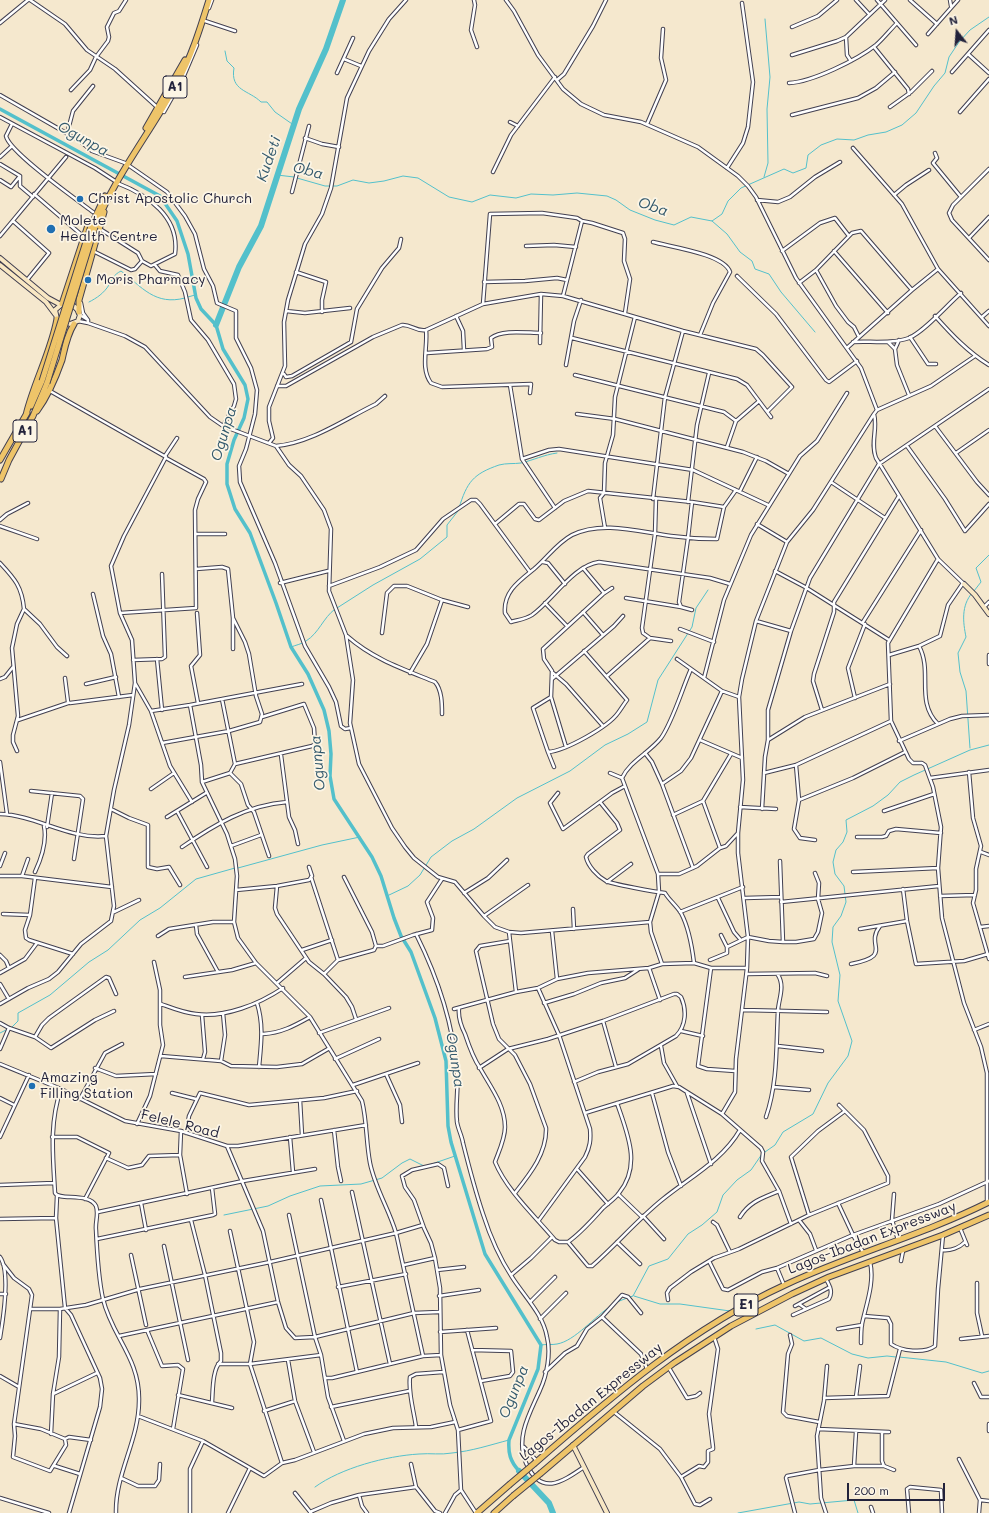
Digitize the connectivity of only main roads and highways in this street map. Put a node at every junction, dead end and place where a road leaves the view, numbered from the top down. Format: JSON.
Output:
{"nodes":[{"id":1,"x":206,"y":0,"type":"edge"},
{"id":2,"x":211,"y":0,"type":"edge"},
{"id":3,"x":160,"y":109,"type":"junction"},
{"id":4,"x":107,"y":195,"type":"junction"},
{"id":5,"x":97,"y":228,"type":"junction"},
{"id":6,"x":0,"y":258,"type":"edge"},
{"id":7,"x":0,"y":265,"type":"edge"},
{"id":8,"x":61,"y":304,"type":"junction"},
{"id":9,"x":80,"y":313,"type":"junction"},
{"id":10,"x":56,"y":316,"type":"junction"},
{"id":11,"x":76,"y":322,"type":"junction"},
{"id":12,"x":45,"y":382,"type":"junction"},
{"id":13,"x":26,"y":415,"type":"junction"},
{"id":14,"x":33,"y":416,"type":"junction"},
{"id":15,"x":0,"y":460,"type":"edge"},
{"id":16,"x":0,"y":479,"type":"edge"},
{"id":17,"x":964,"y":584,"type":"road end"},
{"id":18,"x":989,"y":614,"type":"edge"},
{"id":19,"x":988,"y":1203,"type":"edge"},
{"id":20,"x":989,"y":1217,"type":"edge"},
{"id":21,"x":573,"y":1445,"type":"junction"},
{"id":22,"x":477,"y":1513,"type":"edge"},
{"id":23,"x":494,"y":1513,"type":"edge"},
{"id":24,"x":607,"y":1513,"type":"edge"}],
"edges":[{"from":1,"to":3,"type":"highway","number":"A1"},
{"from":2,"to":3,"type":"highway","number":"A1"},
{"from":3,"to":4,"type":"highway","number":"A1"},
{"from":4,"to":5,"type":"highway","number":"A1"},
{"from":4,"to":8,"type":"highway"},
{"from":5,"to":9,"type":"highway"},
{"from":5,"to":12,"type":"highway","number":"A1","bridge":true},
{"from":6,"to":8,"type":"main road"},
{"from":7,"to":10,"type":"main road"},
{"from":8,"to":9,"type":"main road"},
{"from":8,"to":10,"type":"main road"},
{"from":9,"to":11,"type":"main road"},
{"from":10,"to":11,"type":"main road"},
{"from":10,"to":13,"type":"highway"},
{"from":11,"to":14,"type":"highway"},
{"from":12,"to":13,"type":"highway","number":"A1"},
{"from":12,"to":14,"type":"highway","number":"A1"},
{"from":13,"to":15,"type":"highway","number":"A1"},
{"from":14,"to":16,"type":"highway","number":"A1"},
{"from":17,"to":18,"type":"main road"},
{"from":19,"to":22,"type":"highway","name":"Lagos-Ibadan Expressway","number":"E1","bridge":true},
{"from":20,"to":21,"type":"highway","name":"Lagos-Ibadan Expressway","number":"E1"},
{"from":21,"to":23,"type":"highway","name":"Lagos-Ibadan Expressway","number":"E1","bridge":true},
{"from":21,"to":24,"type":"main road"}]}
